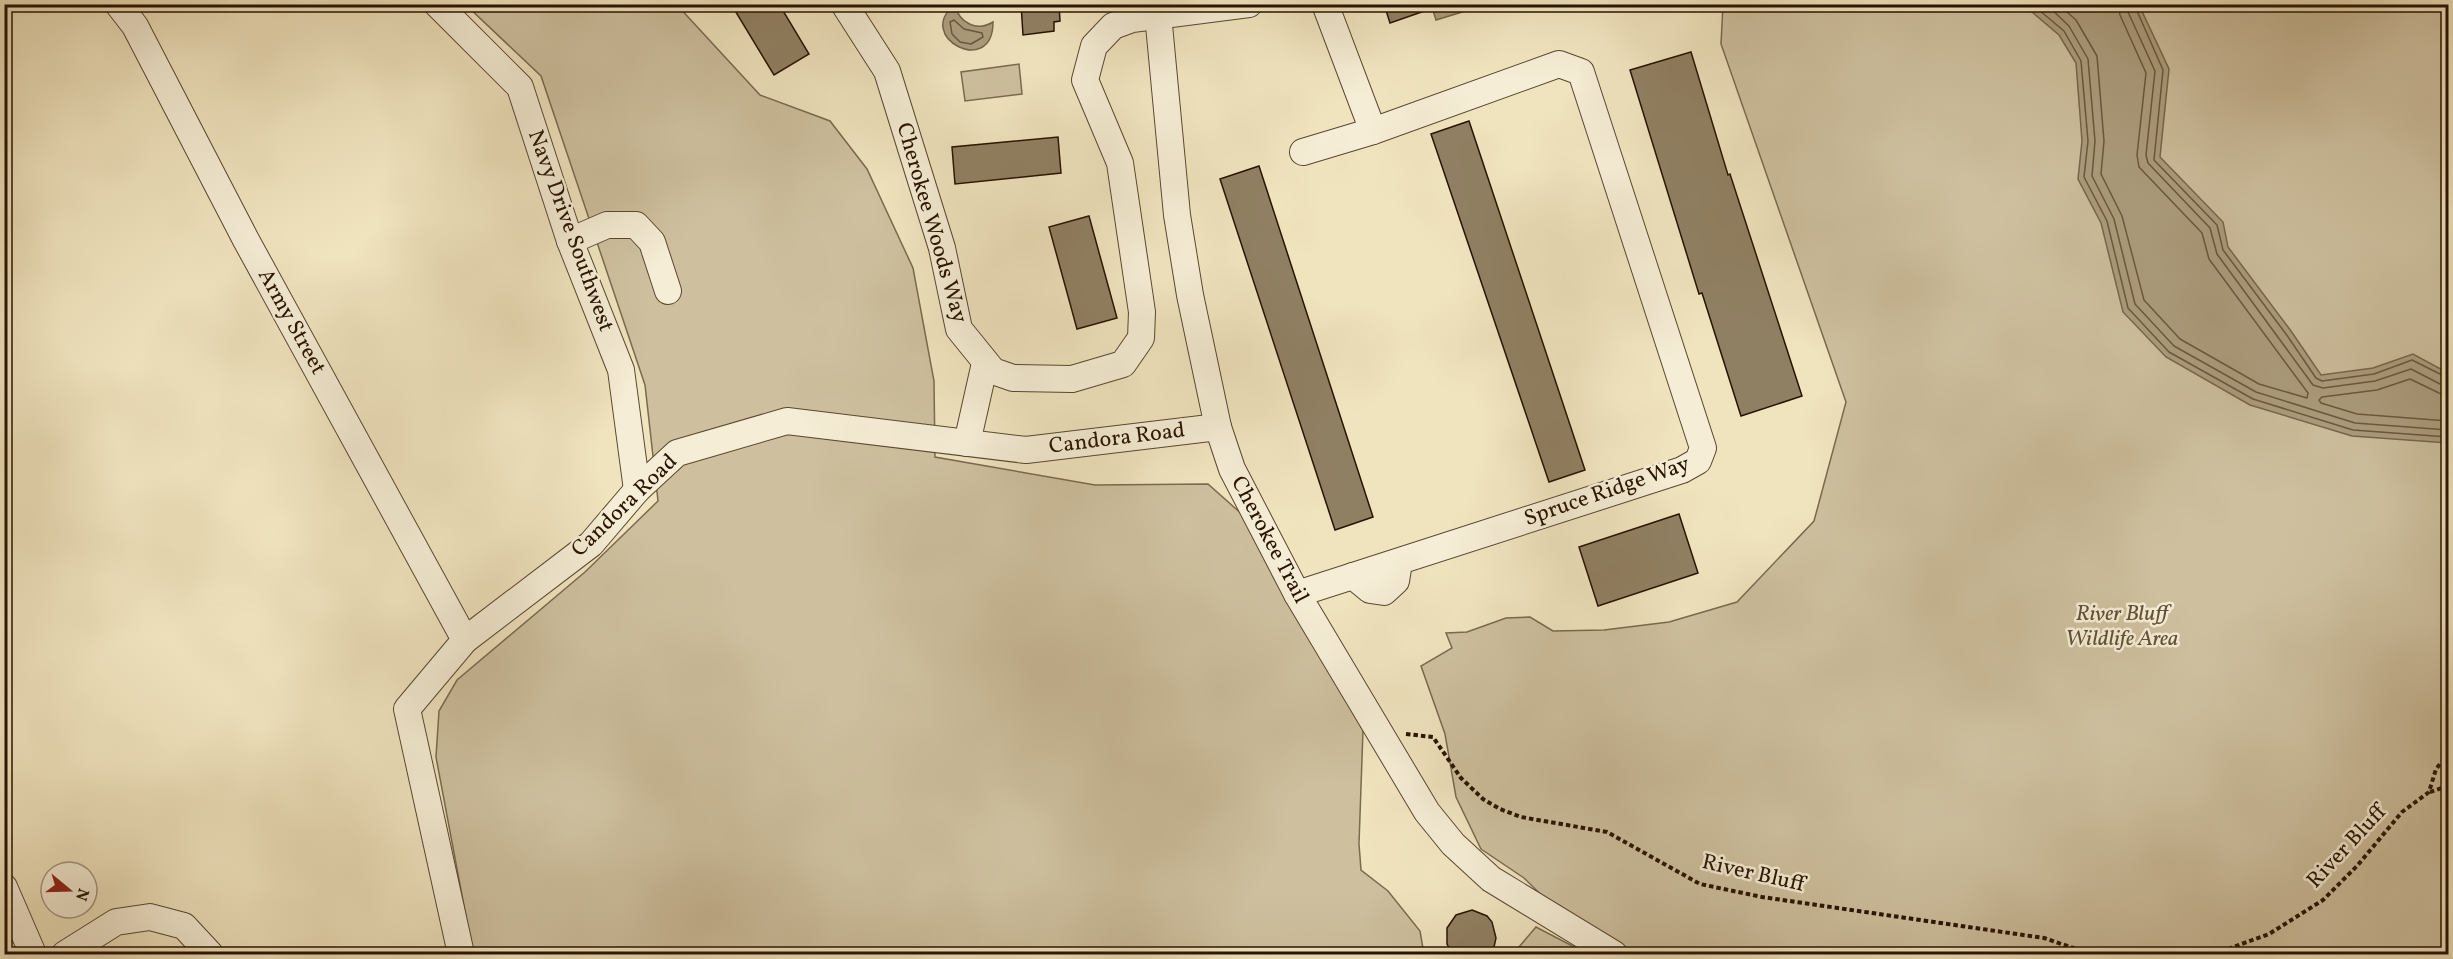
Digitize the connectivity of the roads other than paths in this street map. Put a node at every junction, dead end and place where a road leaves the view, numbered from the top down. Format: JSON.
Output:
{"nodes":[{"id":1,"x":118,"y":4,"type":"edge"},
{"id":2,"x":437,"y":4,"type":"edge"},
{"id":3,"x":844,"y":4,"type":"edge"},
{"id":4,"x":1249,"y":4,"type":"edge"},
{"id":5,"x":1325,"y":4,"type":"edge"},
{"id":6,"x":1157,"y":9,"type":"edge"},
{"id":7,"x":1372,"y":131,"type":"junction"},
{"id":8,"x":1304,"y":152,"type":"dead end"},
{"id":9,"x":570,"y":241,"type":"junction"},
{"id":10,"x":668,"y":291,"type":"dead end"},
{"id":11,"x":985,"y":363,"type":"junction"},
{"id":12,"x":1218,"y":427,"type":"junction"},
{"id":13,"x":967,"y":443,"type":"junction"},
{"id":14,"x":637,"y":490,"type":"junction"},
{"id":15,"x":1297,"y":594,"type":"junction"},
{"id":16,"x":465,"y":640,"type":"junction"},
{"id":17,"x":4,"y":887,"type":"edge"},
{"id":18,"x":33,"y":954,"type":"edge"},
{"id":19,"x":65,"y":954,"type":"edge"},
{"id":20,"x":210,"y":954,"type":"edge"},
{"id":21,"x":461,"y":954,"type":"edge"},
{"id":22,"x":1614,"y":954,"type":"edge"}],
"edges":[{"from":1,"to":16,"type":"street","name":"Army Street"},
{"from":2,"to":9,"type":"street","name":"Navy Drive Southwest"},
{"from":3,"to":11,"type":"street","name":"Cherokee Woods Way"},
{"from":4,"to":6,"type":"street","name":"Cherokee Woods Way"},
{"from":5,"to":7,"type":"street"},
{"from":6,"to":11,"type":"street","name":"Cherokee Woods Way"},
{"from":6,"to":12,"type":"street","name":"Cherokee Trail"},
{"from":7,"to":8,"type":"street"},
{"from":7,"to":15,"type":"street","name":"Spruce Ridge Way"},
{"from":9,"to":10,"type":"street"},
{"from":9,"to":14,"type":"street","name":"Navy Drive Southwest"},
{"from":11,"to":13,"type":"street"},
{"from":12,"to":13,"type":"street","name":"Candora Road"},
{"from":12,"to":15,"type":"street","name":"Cherokee Trail"},
{"from":13,"to":14,"type":"street","name":"Candora Road"},
{"from":14,"to":16,"type":"street","name":"Candora Road"},
{"from":15,"to":22,"type":"street","name":"Cherokee Trail"},
{"from":16,"to":21,"type":"street","name":"Candora Road"},
{"from":17,"to":18,"type":"street"},
{"from":19,"to":20,"type":"street"}]}
